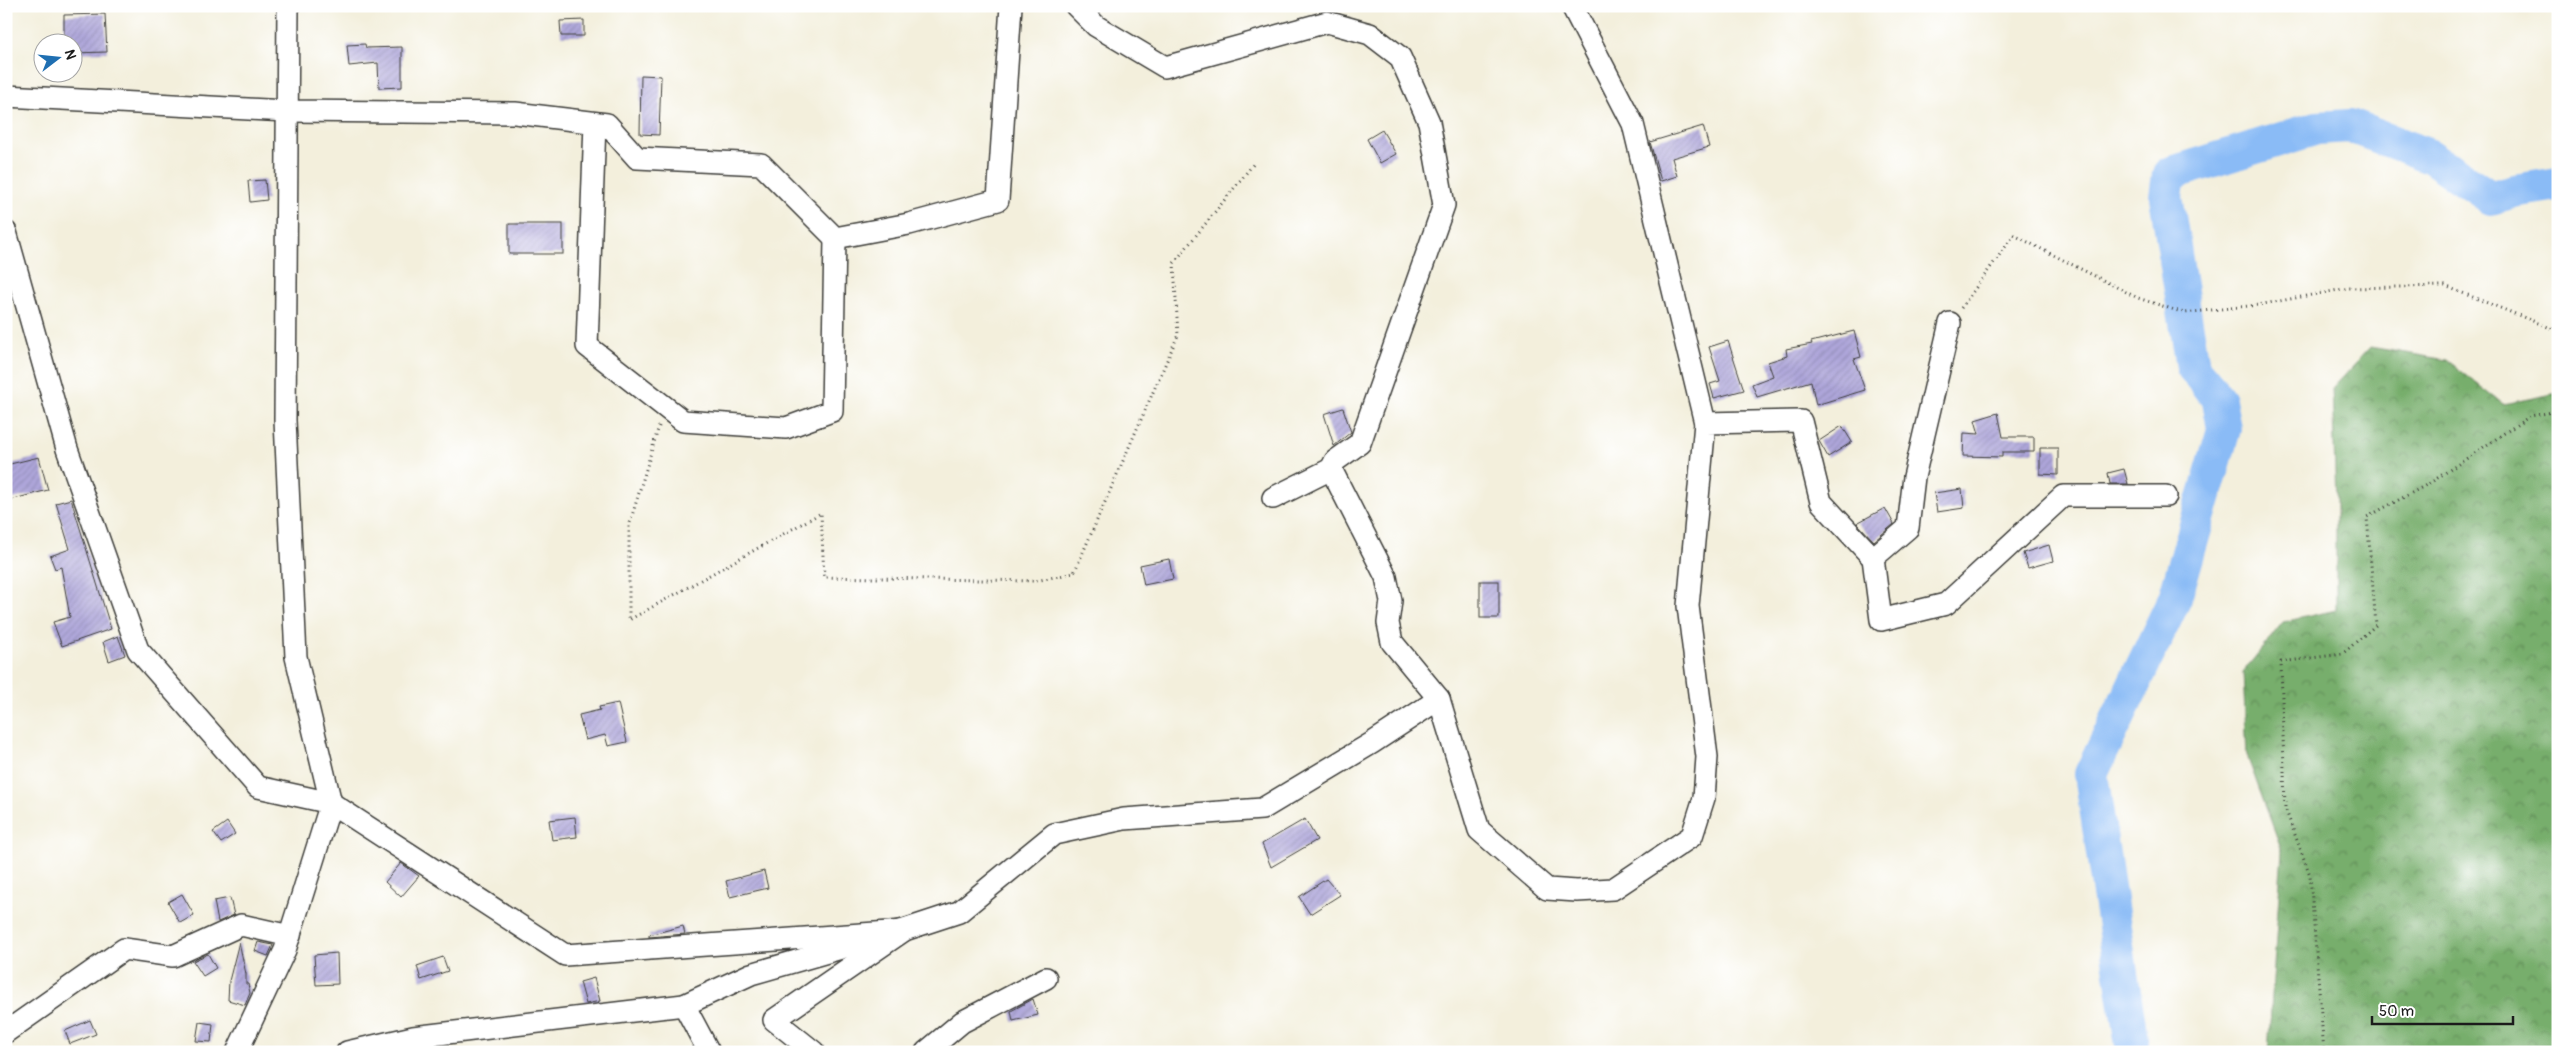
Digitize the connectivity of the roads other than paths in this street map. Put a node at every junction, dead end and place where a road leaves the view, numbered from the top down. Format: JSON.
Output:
{"nodes":[{"id":1,"x":288,"y":6,"type":"edge"},
{"id":2,"x":1011,"y":6,"type":"edge"},
{"id":3,"x":1076,"y":6,"type":"edge"},
{"id":4,"x":1572,"y":6,"type":"edge"},
{"id":5,"x":6,"y":96,"type":"edge"},
{"id":6,"x":287,"y":111,"type":"junction"},
{"id":7,"x":595,"y":122,"type":"junction"},
{"id":8,"x":6,"y":232,"type":"edge"},
{"id":9,"x":835,"y":238,"type":"junction"},
{"id":10,"x":1950,"y":323,"type":"road end"},
{"id":11,"x":1705,"y":423,"type":"junction"},
{"id":12,"x":1331,"y":469,"type":"junction"},
{"id":13,"x":2166,"y":496,"type":"dead end"},
{"id":14,"x":1273,"y":498,"type":"dead end"},
{"id":15,"x":1872,"y":558,"type":"junction"},
{"id":16,"x":1438,"y":699,"type":"junction"},
{"id":17,"x":331,"y":802,"type":"junction"},
{"id":18,"x":903,"y":931,"type":"junction"},
{"id":19,"x":290,"y":936,"type":"junction"},
{"id":20,"x":1046,"y":978,"type":"dead end"},
{"id":21,"x":684,"y":1005,"type":"junction"},
{"id":22,"x":6,"y":1032,"type":"edge"},
{"id":23,"x":237,"y":1052,"type":"edge"},
{"id":24,"x":347,"y":1052,"type":"edge"},
{"id":25,"x":709,"y":1052,"type":"edge"},
{"id":26,"x":814,"y":1052,"type":"edge"},
{"id":27,"x":926,"y":1052,"type":"edge"}],
"edges":[{"from":1,"to":6,"type":"street"},
{"from":2,"to":9,"type":"street"},
{"from":3,"to":12,"type":"street"},
{"from":4,"to":11,"type":"street"},
{"from":5,"to":6,"type":"street"},
{"from":6,"to":7,"type":"street"},
{"from":6,"to":17,"type":"street"},
{"from":7,"to":9,"type":"street"},
{"from":7,"to":9,"type":"street"},
{"from":8,"to":17,"type":"street"},
{"from":10,"to":15,"type":"street"},
{"from":11,"to":15,"type":"street"},
{"from":11,"to":16,"type":"street"},
{"from":12,"to":14,"type":"street"},
{"from":12,"to":16,"type":"street"},
{"from":13,"to":15,"type":"street"},
{"from":16,"to":18,"type":"street"},
{"from":17,"to":18,"type":"street"},
{"from":17,"to":19,"type":"street"},
{"from":18,"to":21,"type":"street"},
{"from":18,"to":26,"type":"street"},
{"from":19,"to":22,"type":"street"},
{"from":19,"to":23,"type":"street"},
{"from":20,"to":27,"type":"street"},
{"from":21,"to":24,"type":"street"},
{"from":21,"to":25,"type":"street"}]}
